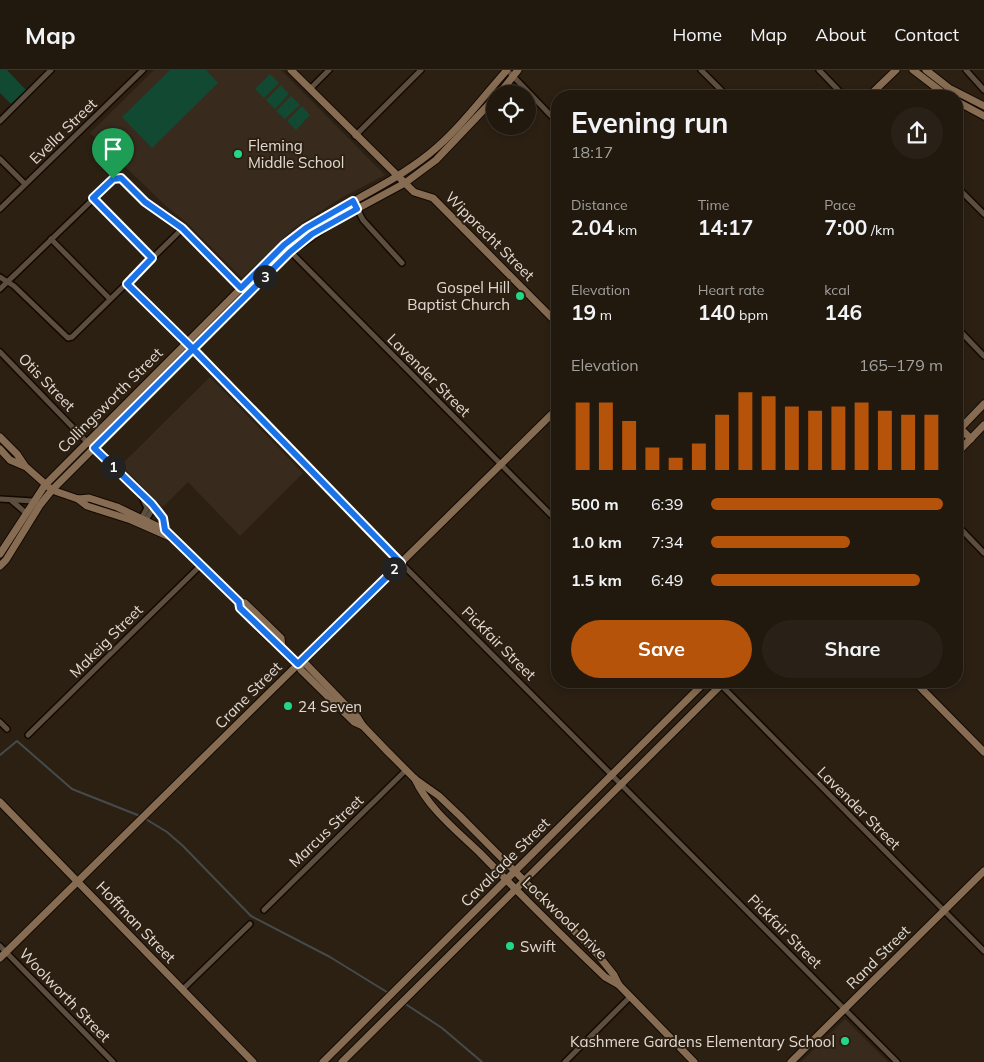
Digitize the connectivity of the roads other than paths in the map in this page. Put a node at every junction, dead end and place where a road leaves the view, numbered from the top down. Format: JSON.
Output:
{"nodes":[{"id":1,"x":51,"y":70,"type":"edge"},
{"id":2,"x":143,"y":70,"type":"edge"},
{"id":3,"x":290,"y":70,"type":"edge"},
{"id":4,"x":330,"y":70,"type":"edge"},
{"id":5,"x":421,"y":70,"type":"edge"},
{"id":6,"x":508,"y":70,"type":"edge"},
{"id":7,"x":518,"y":70,"type":"edge"},
{"id":8,"x":701,"y":70,"type":"edge"},
{"id":9,"x":819,"y":70,"type":"edge"},
{"id":10,"x":896,"y":70,"type":"edge"},
{"id":11,"x":912,"y":70,"type":"edge"},
{"id":12,"x":926,"y":70,"type":"edge"},
{"id":13,"x":966,"y":70,"type":"edge"},
{"id":14,"x":513,"y":78,"type":"junction"},
{"id":15,"x":507,"y":85,"type":"edge"},
{"id":16,"x":310,"y":90,"type":"junction"},
{"id":17,"x":721,"y":90,"type":"edge"},
{"id":18,"x":838,"y":90,"type":"edge"},
{"id":19,"x":875,"y":90,"type":"edge"},
{"id":20,"x":939,"y":90,"type":"edge"},
{"id":21,"x":953,"y":90,"type":"edge"},
{"id":22,"x":984,"y":90,"type":"edge"},
{"id":23,"x":963,"y":95,"type":"edge"},
{"id":24,"x":983,"y":103,"type":"edge"},
{"id":25,"x":963,"y":105,"type":"edge"},
{"id":26,"x":486,"y":107,"type":"edge"},
{"id":27,"x":981,"y":114,"type":"edge"},
{"id":28,"x":551,"y":116,"type":"edge"},
{"id":29,"x":0,"y":122,"type":"edge"},
{"id":30,"x":356,"y":136,"type":"junction"},
{"id":31,"x":0,"y":159,"type":"edge"},
{"id":32,"x":397,"y":176,"type":"junction"},
{"id":33,"x":405,"y":183,"type":"junction"},
{"id":34,"x":25,"y":184,"type":"junction"},
{"id":35,"x":963,"y":193,"type":"edge"},
{"id":36,"x":93,"y":198,"type":"junction"},
{"id":37,"x":353,"y":201,"type":"junction"},
{"id":38,"x":0,"y":209,"type":"edge"},
{"id":39,"x":357,"y":209,"type":"junction"},
{"id":40,"x":984,"y":214,"type":"edge"},
{"id":41,"x":182,"y":228,"type":"junction"},
{"id":42,"x":51,"y":239,"type":"junction"},
{"id":43,"x":284,"y":245,"type":"junction"},
{"id":44,"x":290,"y":252,"type":"junction"},
{"id":45,"x":152,"y":258,"type":"junction"},
{"id":46,"x":402,"y":264,"type":"dead end"},
{"id":47,"x":0,"y":277,"type":"edge"},
{"id":48,"x":8,"y":282,"type":"junction"},
{"id":49,"x":127,"y":284,"type":"junction"},
{"id":50,"x":241,"y":288,"type":"junction"},
{"id":51,"x":0,"y":289,"type":"edge"},
{"id":52,"x":247,"y":294,"type":"junction"},
{"id":53,"x":110,"y":299,"type":"junction"},
{"id":54,"x":551,"y":317,"type":"edge"},
{"id":55,"x":963,"y":334,"type":"edge"},
{"id":56,"x":187,"y":343,"type":"junction"},
{"id":57,"x":193,"y":349,"type":"junction"},
{"id":58,"x":0,"y":352,"type":"edge"},
{"id":59,"x":984,"y":356,"type":"edge"},
{"id":60,"x":984,"y":404,"type":"edge"},
{"id":61,"x":551,"y":415,"type":"edge"},
{"id":62,"x":984,"y":425,"type":"edge"},
{"id":63,"x":963,"y":426,"type":"edge"},
{"id":64,"x":963,"y":433,"type":"edge"},
{"id":65,"x":0,"y":437,"type":"edge"},
{"id":66,"x":971,"y":439,"type":"junction"},
{"id":67,"x":87,"y":442,"type":"junction"},
{"id":68,"x":963,"y":447,"type":"edge"},
{"id":69,"x":94,"y":448,"type":"junction"},
{"id":70,"x":0,"y":449,"type":"edge"},
{"id":71,"x":500,"y":465,"type":"junction"},
{"id":72,"x":24,"y":466,"type":"junction"},
{"id":73,"x":45,"y":485,"type":"junction"},
{"id":74,"x":52,"y":490,"type":"junction"},
{"id":75,"x":139,"y":493,"type":"junction"},
{"id":76,"x":0,"y":499,"type":"edge"},
{"id":77,"x":11,"y":501,"type":"junction"},
{"id":78,"x":33,"y":501,"type":"junction"},
{"id":79,"x":152,"y":504,"type":"junction"},
{"id":80,"x":26,"y":513,"type":"junction"},
{"id":81,"x":551,"y":515,"type":"edge"},
{"id":82,"x":143,"y":521,"type":"junction"},
{"id":83,"x":165,"y":530,"type":"junction"},
{"id":84,"x":963,"y":531,"type":"edge"},
{"id":85,"x":173,"y":539,"type":"junction"},
{"id":86,"x":984,"y":553,"type":"edge"},
{"id":87,"x":0,"y":554,"type":"edge"},
{"id":88,"x":401,"y":563,"type":"junction"},
{"id":89,"x":202,"y":564,"type":"junction"},
{"id":90,"x":0,"y":566,"type":"edge"},
{"id":91,"x":298,"y":664,"type":"junction"},
{"id":92,"x":699,"y":688,"type":"edge"},
{"id":93,"x":716,"y":688,"type":"edge"},
{"id":94,"x":726,"y":688,"type":"edge"},
{"id":95,"x":921,"y":688,"type":"edge"},
{"id":96,"x":0,"y":722,"type":"edge"},
{"id":97,"x":662,"y":725,"type":"junction"},
{"id":98,"x":7,"y":729,"type":"dead end"},
{"id":99,"x":671,"y":734,"type":"junction"},
{"id":100,"x":28,"y":735,"type":"dead end"},
{"id":101,"x":984,"y":752,"type":"edge"},
{"id":102,"x":406,"y":770,"type":"junction"},
{"id":103,"x":612,"y":774,"type":"junction"},
{"id":104,"x":415,"y":779,"type":"junction"},
{"id":105,"x":622,"y":783,"type":"junction"},
{"id":106,"x":0,"y":802,"type":"edge"},
{"id":107,"x":460,"y":816,"type":"junction"},
{"id":108,"x":449,"y":823,"type":"junction"},
{"id":109,"x":984,"y":871,"type":"edge"},
{"id":110,"x":516,"y":872,"type":"junction"},
{"id":111,"x":507,"y":881,"type":"junction"},
{"id":112,"x":78,"y":882,"type":"junction"},
{"id":113,"x":525,"y":882,"type":"junction"},
{"id":114,"x":516,"y":891,"type":"junction"},
{"id":115,"x":264,"y":910,"type":"dead end"},
{"id":116,"x":944,"y":910,"type":"junction"},
{"id":117,"x":250,"y":924,"type":"dead end"},
{"id":118,"x":586,"y":943,"type":"junction"},
{"id":119,"x":0,"y":946,"type":"edge"},
{"id":120,"x":578,"y":951,"type":"junction"},
{"id":121,"x":984,"y":951,"type":"edge"},
{"id":122,"x":6,"y":952,"type":"junction"},
{"id":123,"x":433,"y":954,"type":"junction"},
{"id":124,"x":0,"y":958,"type":"edge"},
{"id":125,"x":442,"y":963,"type":"junction"},
{"id":126,"x":619,"y":985,"type":"junction"},
{"id":127,"x":182,"y":990,"type":"junction"},
{"id":128,"x":630,"y":998,"type":"junction"},
{"id":129,"x":844,"y":1009,"type":"junction"},
{"id":130,"x":362,"y":1024,"type":"junction"},
{"id":131,"x":372,"y":1033,"type":"junction"},
{"id":132,"x":113,"y":1062,"type":"edge"},
{"id":133,"x":253,"y":1062,"type":"edge"},
{"id":134,"x":323,"y":1062,"type":"edge"},
{"id":135,"x":342,"y":1062,"type":"edge"},
{"id":136,"x":565,"y":1062,"type":"edge"},
{"id":137,"x":694,"y":1062,"type":"edge"},
{"id":138,"x":791,"y":1062,"type":"edge"},
{"id":139,"x":898,"y":1062,"type":"edge"}],
"edges":[{"from":1,"to":29,"type":"street"},
{"from":2,"to":34,"type":"street","name":"Evella Street"},
{"from":3,"to":16,"type":"main road","name":"Wipprecht Street"},
{"from":4,"to":16,"type":"street"},
{"from":5,"to":30,"type":"street"},
{"from":6,"to":14,"type":"street"},
{"from":6,"to":32,"type":"main road","name":"Collingsworth Street"},
{"from":7,"to":14,"type":"main road"},
{"from":8,"to":17,"type":"street"},
{"from":9,"to":18,"type":"street"},
{"from":10,"to":19,"type":"main road"},
{"from":11,"to":20,"type":"main road"},
{"from":12,"to":21,"type":"main road"},
{"from":13,"to":22,"type":"street"},
{"from":14,"to":15,"type":"main road"},
{"from":14,"to":28,"type":"street"},
{"from":16,"to":30,"type":"main road","name":"Wipprecht Street"},
{"from":23,"to":24,"type":"main road"},
{"from":25,"to":27,"type":"main road"},
{"from":26,"to":33,"type":"main road","name":"Collingsworth Street"},
{"from":30,"to":32,"type":"main road","name":"Wipprecht Street"},
{"from":31,"to":34,"type":"street"},
{"from":32,"to":33,"type":"main road","name":"Wipprecht Street"},
{"from":32,"to":37,"type":"main road","name":"Collingsworth Street"},
{"from":33,"to":39,"type":"main road","name":"Collingsworth Street"},
{"from":33,"to":54,"type":"main road","name":"Wipprecht Street"},
{"from":34,"to":38,"type":"street","name":"Evella Street"},
{"from":35,"to":40,"type":"street"},
{"from":36,"to":41,"type":"street"},
{"from":36,"to":42,"type":"street"},
{"from":36,"to":45,"type":"street"},
{"from":37,"to":39,"type":"street"},
{"from":37,"to":43,"type":"main road","name":"Collingsworth Street"},
{"from":39,"to":44,"type":"main road","name":"Collingsworth Street"},
{"from":39,"to":46,"type":"street"},
{"from":41,"to":45,"type":"street"},
{"from":41,"to":50,"type":"street"},
{"from":42,"to":48,"type":"street"},
{"from":42,"to":53,"type":"street"},
{"from":43,"to":44,"type":"street","name":"Lavender Street"},
{"from":43,"to":50,"type":"main road","name":"Collingsworth Street"},
{"from":44,"to":52,"type":"main road","name":"Collingsworth Street"},
{"from":44,"to":71,"type":"street","name":"Lavender Street"},
{"from":45,"to":49,"type":"street"},
{"from":47,"to":48,"type":"street"},
{"from":48,"to":51,"type":"street"},
{"from":48,"to":53,"type":"street"},
{"from":49,"to":53,"type":"street"},
{"from":49,"to":56,"type":"street","name":"Pickfair Street"},
{"from":50,"to":52,"type":"street"},
{"from":50,"to":56,"type":"main road","name":"Collingsworth Street"},
{"from":52,"to":57,"type":"main road","name":"Collingsworth Street"},
{"from":55,"to":59,"type":"street"},
{"from":56,"to":57,"type":"street","name":"Pickfair Street"},
{"from":56,"to":67,"type":"main road","name":"Collingsworth Street"},
{"from":57,"to":69,"type":"main road","name":"Collingsworth Street"},
{"from":57,"to":88,"type":"street","name":"Pickfair Street"},
{"from":58,"to":67,"type":"street","name":"Otis Street"},
{"from":60,"to":63,"type":"main road"},
{"from":61,"to":71,"type":"main road","name":"Crane Street"},
{"from":62,"to":66,"type":"main road"},
{"from":64,"to":66,"type":"main road"},
{"from":65,"to":72,"type":"main road","name":"Lockwood Drive"},
{"from":66,"to":68,"type":"main road"},
{"from":67,"to":69,"type":"street","name":"Otis Street"},
{"from":67,"to":73,"type":"main road","name":"Collingsworth Street"},
{"from":69,"to":74,"type":"main road","name":"Collingsworth Street"},
{"from":69,"to":75,"type":"street","name":"Otis Street"},
{"from":70,"to":72,"type":"main road","name":"Lockwood Drive"},
{"from":71,"to":81,"type":"street","name":"Lavender Street"},
{"from":71,"to":88,"type":"main road","name":"Crane Street"},
{"from":72,"to":73,"type":"main road","name":"Lockwood Drive"},
{"from":73,"to":74,"type":"main road","name":"Lockwood Drive"},
{"from":73,"to":78,"type":"main road","name":"Collingsworth Street"},
{"from":74,"to":82,"type":"main road","name":"Lockwood Drive"},
{"from":74,"to":90,"type":"main road","name":"Collingsworth Street"},
{"from":75,"to":79,"type":"street","name":"Otis Street"},
{"from":75,"to":82,"type":"street"},
{"from":76,"to":77,"type":"street"},
{"from":77,"to":78,"type":"street"},
{"from":77,"to":80,"type":"street"},
{"from":78,"to":80,"type":"main road","name":"Collingsworth Street"},
{"from":79,"to":82,"type":"street"},
{"from":79,"to":83,"type":"street","name":"Otis Street"},
{"from":80,"to":87,"type":"main road","name":"Collingsworth Street"},
{"from":82,"to":83,"type":"main road","name":"Lockwood Drive"},
{"from":82,"to":85,"type":"main road","name":"Lockwood Drive"},
{"from":83,"to":85,"type":"main road","name":"Lockwood Drive"},
{"from":84,"to":86,"type":"street"},
{"from":85,"to":89,"type":"main road","name":"Lockwood Drive"},
{"from":88,"to":91,"type":"main road","name":"Crane Street"},
{"from":88,"to":103,"type":"street","name":"Pickfair Street"},
{"from":89,"to":91,"type":"main road","name":"Lockwood Drive"},
{"from":89,"to":100,"type":"street","name":"Makeig Street"},
{"from":91,"to":102,"type":"main road","name":"Lockwood Drive"},
{"from":91,"to":112,"type":"main road","name":"Crane Street"},
{"from":92,"to":97,"type":"main road","name":"Cavalcade Street"},
{"from":93,"to":99,"type":"main road","name":"Cavalcade Street"},
{"from":94,"to":116,"type":"street","name":"Lavender Street"},
{"from":95,"to":101,"type":"main road"},
{"from":96,"to":98,"type":"street"},
{"from":97,"to":99,"type":"main road"},
{"from":97,"to":103,"type":"main road","name":"Cavalcade Street"},
{"from":99,"to":105,"type":"main road","name":"Cavalcade Street"},
{"from":102,"to":104,"type":"main road","name":"Lockwood Drive"},
{"from":102,"to":115,"type":"street","name":"Marcus Street"},
{"from":103,"to":105,"type":"street","name":"Pickfair Street"},
{"from":103,"to":110,"type":"main road","name":"Cavalcade Street"},
{"from":104,"to":107,"type":"main road","name":"Lockwood Drive"},
{"from":104,"to":108,"type":"main road","name":"Lockwood Drive"},
{"from":105,"to":113,"type":"main road","name":"Cavalcade Street"},
{"from":105,"to":129,"type":"street","name":"Pickfair Street"},
{"from":106,"to":112,"type":"main road","name":"Hoffman Street"},
{"from":107,"to":108,"type":"main road"},
{"from":107,"to":110,"type":"main road","name":"Lockwood Drive"},
{"from":108,"to":111,"type":"main road","name":"Lockwood Drive"},
{"from":109,"to":116,"type":"main road","name":"Rand Street"},
{"from":110,"to":111,"type":"main road","name":"Cavalcade Street"},
{"from":110,"to":113,"type":"main road","name":"Lockwood Drive"},
{"from":111,"to":114,"type":"main road","name":"Lockwood Drive"},
{"from":111,"to":123,"type":"main road","name":"Cavalcade Street"},
{"from":112,"to":122,"type":"main road","name":"Crane Street"},
{"from":112,"to":127,"type":"main road","name":"Hoffman Street"},
{"from":113,"to":114,"type":"main road","name":"Cavalcade Street"},
{"from":113,"to":118,"type":"main road","name":"Lockwood Drive"},
{"from":114,"to":120,"type":"main road","name":"Lockwood Drive"},
{"from":114,"to":125,"type":"main road","name":"Cavalcade Street"},
{"from":116,"to":121,"type":"street","name":"Lavender Street"},
{"from":116,"to":129,"type":"main road","name":"Rand Street"},
{"from":117,"to":127,"type":"street"},
{"from":118,"to":120,"type":"main road"},
{"from":118,"to":126,"type":"main road","name":"Lockwood Drive"},
{"from":119,"to":122,"type":"street","name":"Woolworth Street"},
{"from":120,"to":126,"type":"main road","name":"Lockwood Drive"},
{"from":122,"to":124,"type":"main road","name":"Crane Street"},
{"from":122,"to":132,"type":"street","name":"Woolworth Street"},
{"from":123,"to":125,"type":"main road"},
{"from":123,"to":130,"type":"main road","name":"Cavalcade Street"},
{"from":125,"to":131,"type":"main road","name":"Cavalcade Street"},
{"from":126,"to":128,"type":"main road","name":"Lockwood Drive"},
{"from":127,"to":133,"type":"main road","name":"Hoffman Street"},
{"from":128,"to":136,"type":"street"},
{"from":128,"to":137,"type":"main road","name":"Lockwood Drive"},
{"from":129,"to":138,"type":"main road","name":"Rand Street"},
{"from":129,"to":139,"type":"street","name":"Pickfair Street"},
{"from":130,"to":131,"type":"main road"},
{"from":130,"to":134,"type":"main road","name":"Cavalcade Street"},
{"from":131,"to":135,"type":"main road","name":"Cavalcade Street"}]}
